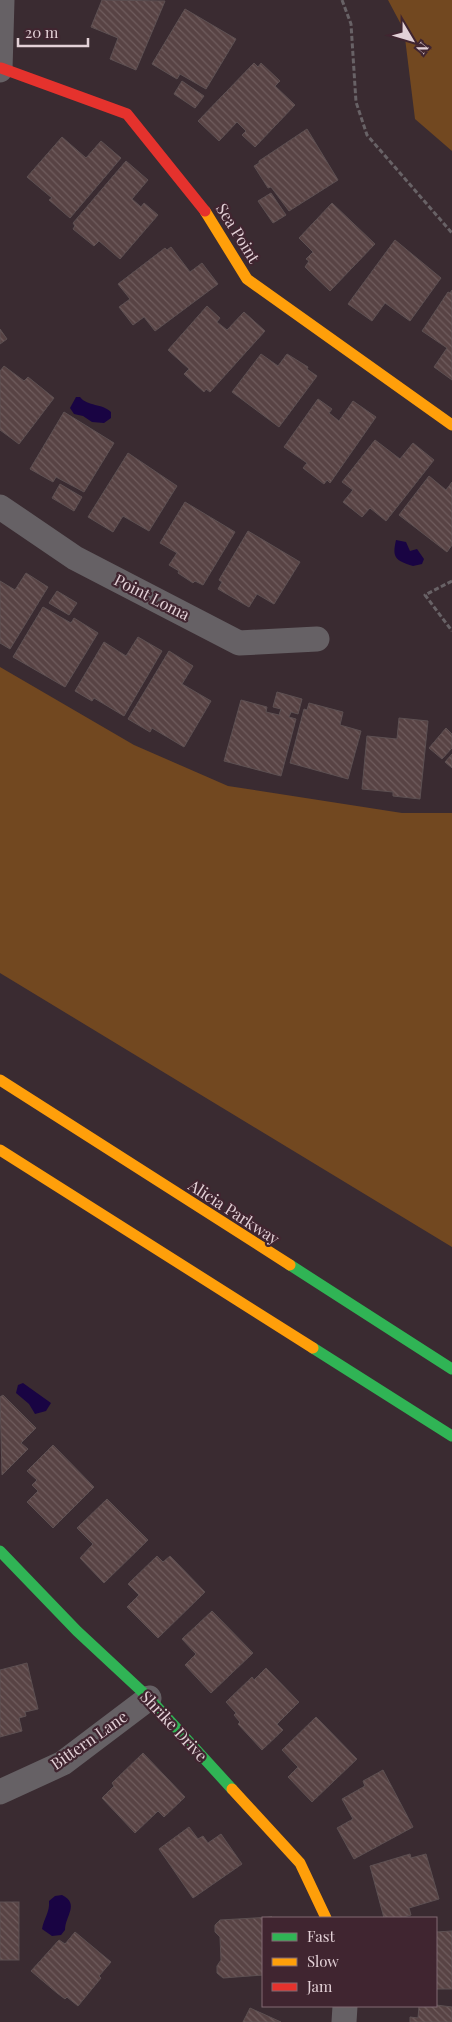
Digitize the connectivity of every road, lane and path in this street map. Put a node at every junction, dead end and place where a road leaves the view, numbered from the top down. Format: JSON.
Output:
{"nodes":[{"id":1,"x":2,"y":0,"type":"edge"},
{"id":2,"x":342,"y":0,"type":"edge"},
{"id":3,"x":0,"y":69,"type":"edge"},
{"id":4,"x":452,"y":233,"type":"edge"},
{"id":5,"x":452,"y":425,"type":"edge"},
{"id":6,"x":0,"y":508,"type":"edge"},
{"id":7,"x":452,"y":581,"type":"edge"},
{"id":8,"x":452,"y":631,"type":"edge"},
{"id":9,"x":317,"y":639,"type":"dead end"},
{"id":10,"x":0,"y":1080,"type":"edge"},
{"id":11,"x":0,"y":1150,"type":"edge"},
{"id":12,"x":452,"y":1369,"type":"edge"},
{"id":13,"x":452,"y":1436,"type":"edge"},
{"id":14,"x":0,"y":1551,"type":"edge"},
{"id":15,"x":149,"y":1698,"type":"junction"},
{"id":16,"x":0,"y":1792,"type":"edge"},
{"id":17,"x":326,"y":1917,"type":"edge"},
{"id":18,"x":345,"y":2007,"type":"edge"},
{"id":19,"x":344,"y":2022,"type":"edge"}],
"edges":[{"from":1,"to":3,"type":"street"},
{"from":2,"to":4,"type":"path"},
{"from":3,"to":5,"type":"street","name":"Sea Point"},
{"from":6,"to":9,"type":"street","name":"Point Loma"},
{"from":7,"to":8,"type":"path"},
{"from":10,"to":12,"type":"street","name":"Alicia Parkway"},
{"from":11,"to":13,"type":"street"},
{"from":14,"to":15,"type":"street","name":"Shrike Drive"},
{"from":15,"to":16,"type":"street","name":"Bittern Lane"},
{"from":15,"to":17,"type":"street","name":"Shrike Drive"},
{"from":18,"to":19,"type":"street"}]}
